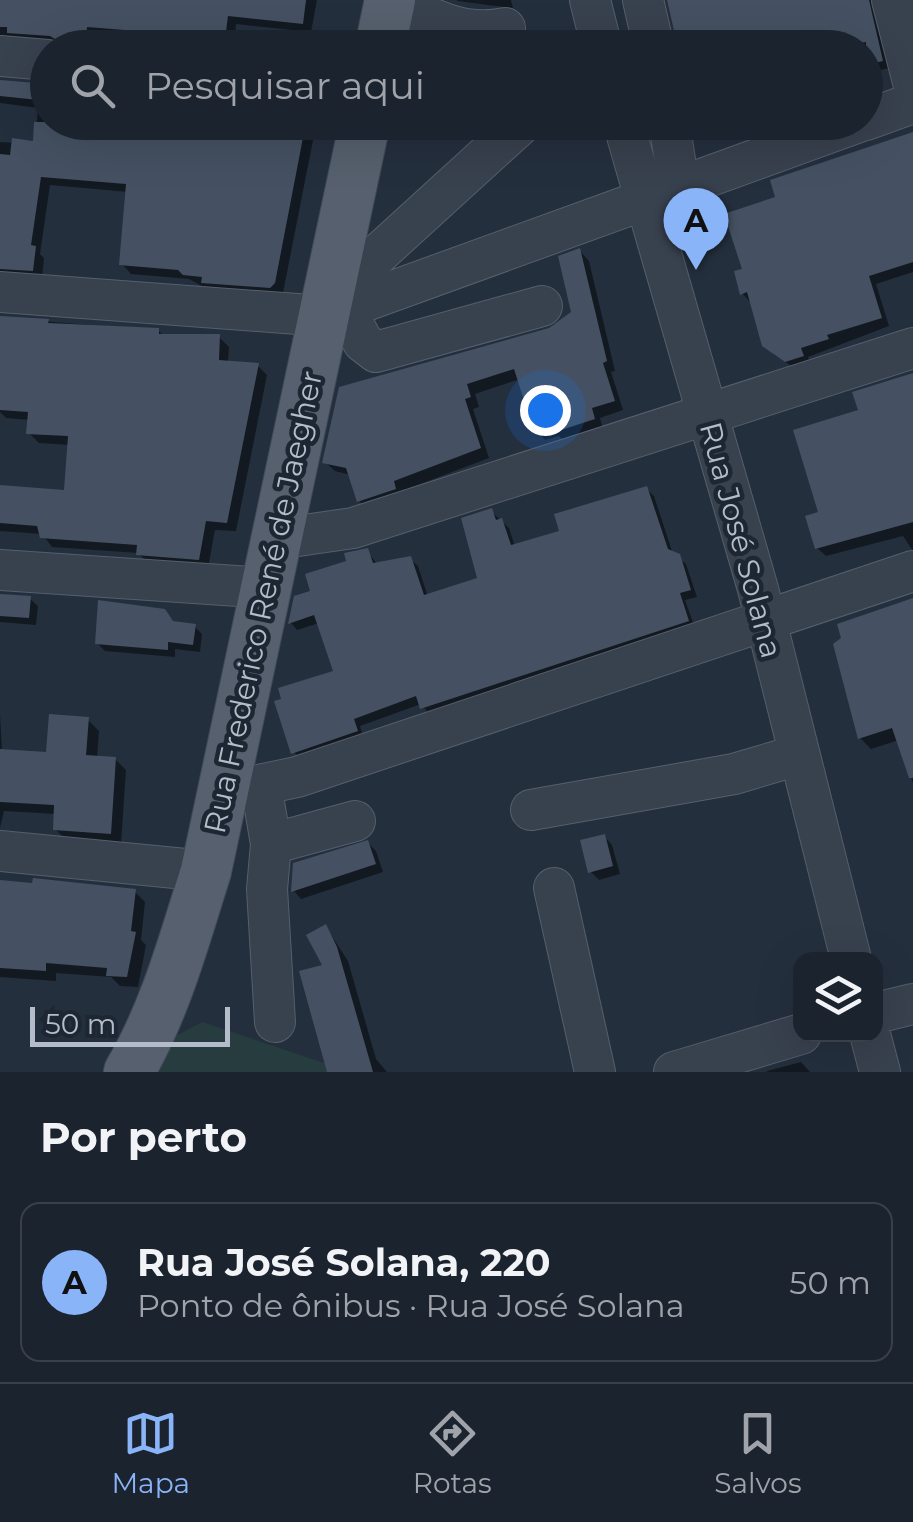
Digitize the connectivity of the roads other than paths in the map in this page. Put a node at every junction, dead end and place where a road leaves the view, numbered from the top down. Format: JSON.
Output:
{"nodes":[{"id":1,"x":392,"y":0,"type":"edge"},
{"id":2,"x":590,"y":0,"type":"edge"},
{"id":3,"x":643,"y":0,"type":"edge"},
{"id":4,"x":892,"y":0,"type":"edge"},
{"id":5,"x":505,"y":28,"type":"dead end"},
{"id":6,"x":384,"y":30,"type":"edge"},
{"id":7,"x":470,"y":30,"type":"edge"},
{"id":8,"x":496,"y":30,"type":"edge"},
{"id":9,"x":598,"y":30,"type":"edge"},
{"id":10,"x":650,"y":30,"type":"edge"},
{"id":11,"x":0,"y":56,"type":"edge"},
{"id":12,"x":30,"y":58,"type":"edge"},
{"id":13,"x":913,"y":82,"type":"edge"},
{"id":14,"x":913,"y":103,"type":"edge"},
{"id":15,"x":883,"y":114,"type":"edge"},
{"id":16,"x":362,"y":140,"type":"edge"},
{"id":17,"x":504,"y":140,"type":"edge"},
{"id":18,"x":633,"y":140,"type":"edge"},
{"id":19,"x":667,"y":140,"type":"edge"},
{"id":20,"x":807,"y":140,"type":"edge"},
{"id":21,"x":661,"y":191,"type":"junction"},
{"id":22,"x":0,"y":292,"type":"edge"},
{"id":23,"x":542,"y":306,"type":"dead end"},
{"id":24,"x":334,"y":312,"type":"junction"},
{"id":25,"x":913,"y":348,"type":"edge"},
{"id":26,"x":707,"y":413,"type":"junction"},
{"id":27,"x":277,"y":539,"type":"junction"},
{"id":28,"x":0,"y":570,"type":"edge"},
{"id":29,"x":913,"y":571,"type":"edge"},
{"id":30,"x":266,"y":588,"type":"junction"},
{"id":31,"x":765,"y":618,"type":"junction"},
{"id":32,"x":798,"y":755,"type":"junction"},
{"id":33,"x":243,"y":789,"type":"junction"},
{"id":34,"x":531,"y":810,"type":"dead end"},
{"id":35,"x":355,"y":822,"type":"dead end"},
{"id":36,"x":271,"y":844,"type":"junction"},
{"id":37,"x":0,"y":851,"type":"edge"},
{"id":38,"x":206,"y":871,"type":"junction"},
{"id":39,"x":554,"y":888,"type":"dead end"},
{"id":40,"x":850,"y":952,"type":"edge"},
{"id":41,"x":913,"y":1004,"type":"edge"},
{"id":42,"x":883,"y":1012,"type":"edge"},
{"id":43,"x":275,"y":1022,"type":"dead end"},
{"id":44,"x":793,"y":1036,"type":"edge"},
{"id":45,"x":872,"y":1042,"type":"edge"},
{"id":46,"x":129,"y":1072,"type":"edge"},
{"id":47,"x":596,"y":1072,"type":"edge"},
{"id":48,"x":674,"y":1072,"type":"edge"},
{"id":49,"x":880,"y":1072,"type":"edge"}],
"edges":[{"from":1,"to":6,"type":"main road"},
{"from":1,"to":7,"type":"street"},
{"from":2,"to":9,"type":"street"},
{"from":3,"to":10,"type":"street"},
{"from":4,"to":13,"type":"street"},
{"from":5,"to":8,"type":"street"},
{"from":11,"to":12,"type":"street"},
{"from":14,"to":15,"type":"street"},
{"from":16,"to":24,"type":"main road","name":"Rua Frederico René de Jaegher"},
{"from":17,"to":24,"type":"street"},
{"from":18,"to":21,"type":"street","name":"Rua José Solana"},
{"from":19,"to":21,"type":"street"},
{"from":20,"to":21,"type":"street"},
{"from":21,"to":24,"type":"street"},
{"from":21,"to":26,"type":"street","name":"Rua José Solana"},
{"from":22,"to":24,"type":"street"},
{"from":23,"to":24,"type":"street"},
{"from":24,"to":27,"type":"main road","name":"Rua Frederico René de Jaegher"},
{"from":25,"to":26,"type":"street"},
{"from":26,"to":27,"type":"street"},
{"from":26,"to":31,"type":"street","name":"Rua José Solana"},
{"from":27,"to":30,"type":"main road","name":"Rua Frederico René de Jaegher"},
{"from":28,"to":30,"type":"street"},
{"from":29,"to":31,"type":"street"},
{"from":30,"to":33,"type":"main road","name":"Rua Frederico René de Jaegher"},
{"from":31,"to":32,"type":"street","name":"Rua José Solana"},
{"from":31,"to":33,"type":"street"},
{"from":32,"to":34,"type":"street"},
{"from":32,"to":40,"type":"street","name":"Rua José Solana"},
{"from":33,"to":36,"type":"street"},
{"from":33,"to":38,"type":"main road","name":"Rua Frederico René de Jaegher"},
{"from":35,"to":36,"type":"street"},
{"from":36,"to":43,"type":"street"},
{"from":37,"to":38,"type":"street"},
{"from":38,"to":46,"type":"main road","name":"Rua Frederico René de Jaegher"},
{"from":39,"to":47,"type":"street"},
{"from":41,"to":42,"type":"street"},
{"from":44,"to":48,"type":"street"},
{"from":45,"to":49,"type":"street"}]}
